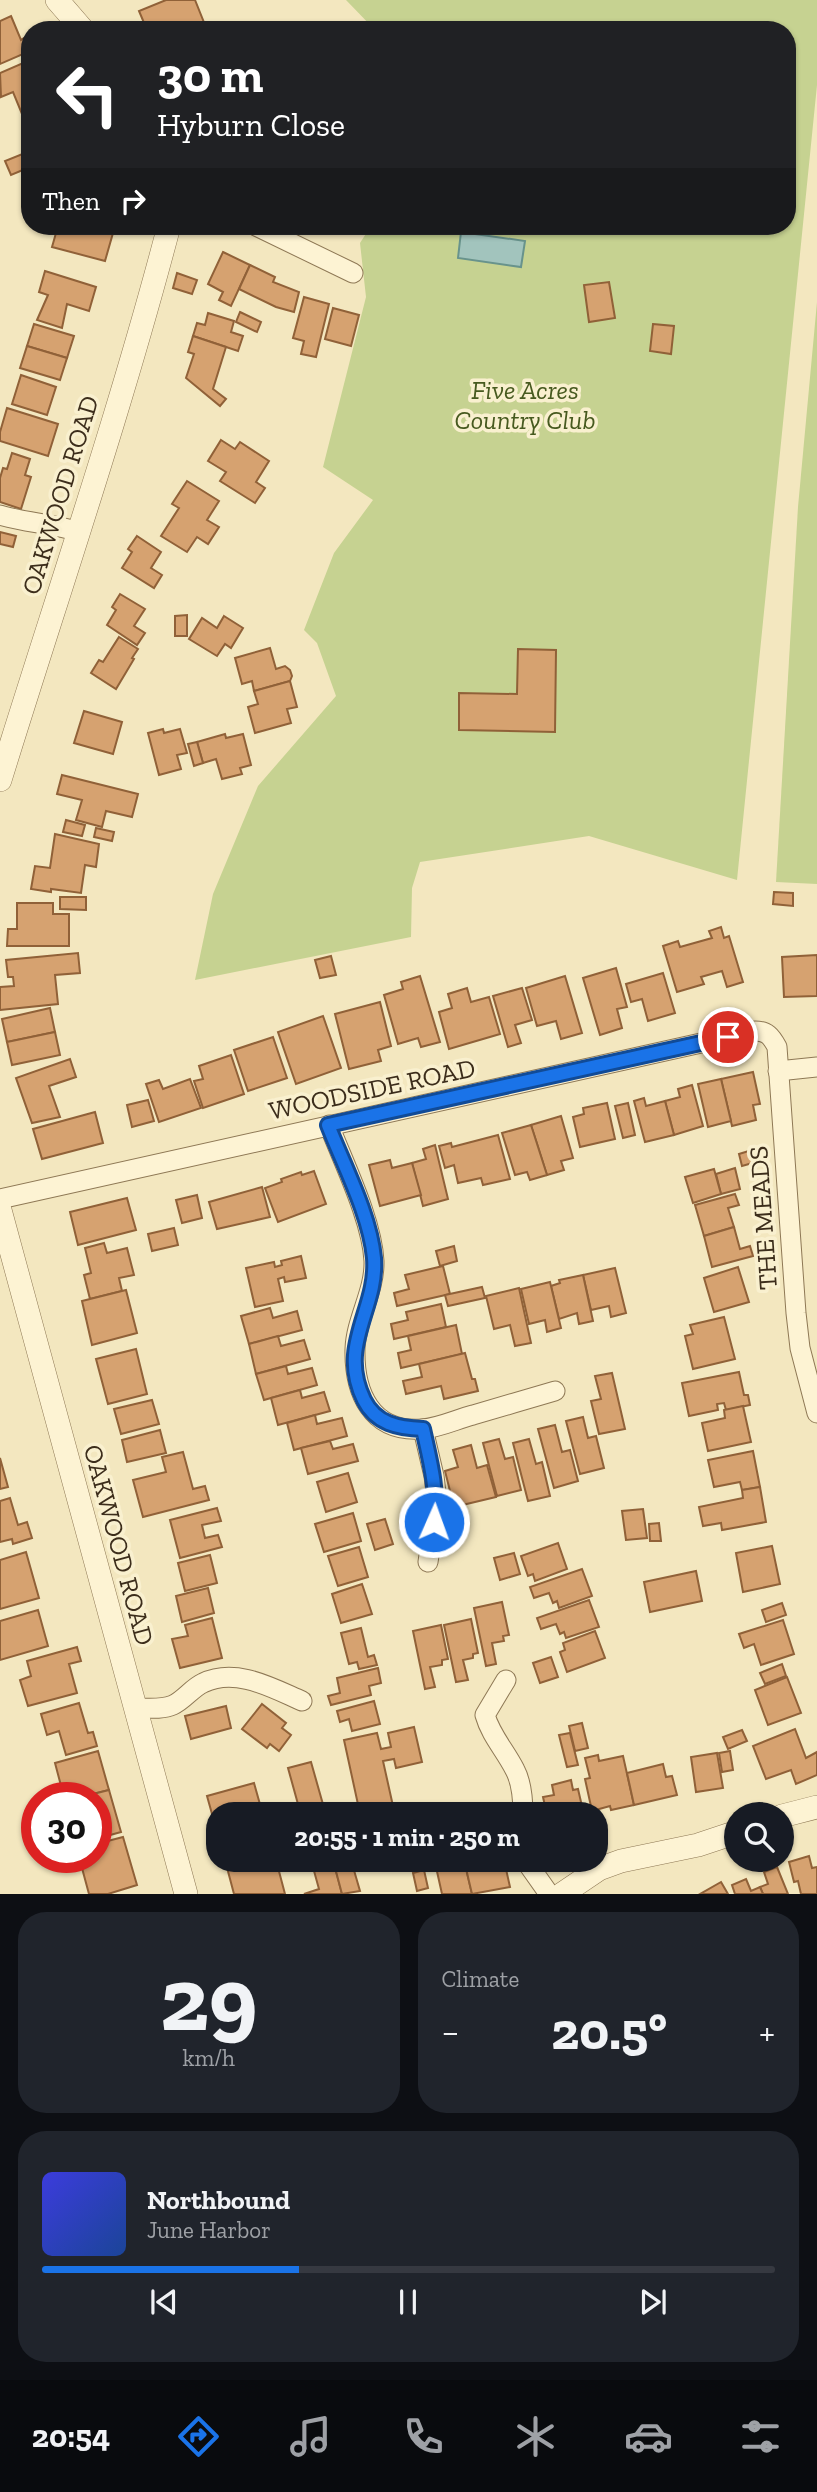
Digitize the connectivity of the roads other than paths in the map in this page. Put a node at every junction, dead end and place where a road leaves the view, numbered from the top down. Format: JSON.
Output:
{"nodes":[{"id":1,"x":57,"y":0,"type":"edge"},
{"id":2,"x":75,"y":21,"type":"edge"},
{"id":3,"x":168,"y":235,"type":"edge"},
{"id":4,"x":275,"y":235,"type":"edge"},
{"id":5,"x":353,"y":273,"type":"dead end"},
{"id":6,"x":0,"y":515,"type":"edge"},
{"id":7,"x":79,"y":532,"type":"junction"},
{"id":8,"x":0,"y":780,"type":"edge"},
{"id":9,"x":755,"y":1031,"type":"joint"},
{"id":10,"x":817,"y":1067,"type":"edge"},
{"id":11,"x":778,"y":1070,"type":"junction"},
{"id":12,"x":328,"y":1125,"type":"junction"},
{"id":13,"x":0,"y":1199,"type":"edge"},
{"id":14,"x":0,"y":1210,"type":"edge"},
{"id":15,"x":555,"y":1391,"type":"dead end"},
{"id":16,"x":817,"y":1413,"type":"edge"},
{"id":17,"x":423,"y":1429,"type":"junction"},
{"id":18,"x":428,"y":1562,"type":"dead end"},
{"id":19,"x":506,"y":1680,"type":"dead end"},
{"id":20,"x":302,"y":1701,"type":"dead end"},
{"id":21,"x":135,"y":1708,"type":"junction"},
{"id":22,"x":522,"y":1802,"type":"edge"},
{"id":23,"x":817,"y":1807,"type":"edge"},
{"id":24,"x":794,"y":1813,"type":"edge"},
{"id":25,"x":724,"y":1836,"type":"edge"},
{"id":26,"x":533,"y":1872,"type":"edge"},
{"id":27,"x":186,"y":1894,"type":"edge"},
{"id":28,"x":549,"y":1894,"type":"edge"},
{"id":29,"x":562,"y":1894,"type":"edge"}],
"edges":[{"from":1,"to":2,"type":"street"},
{"from":3,"to":7,"type":"street","name":"OAKWOOD ROAD"},
{"from":4,"to":5,"type":"street"},
{"from":6,"to":7,"type":"street"},
{"from":7,"to":8,"type":"street","name":"OAKWOOD ROAD"},
{"from":9,"to":11,"type":"street","name":"THE MEADS"},
{"from":9,"to":12,"type":"street","name":"WOODSIDE ROAD"},
{"from":10,"to":11,"type":"street"},
{"from":11,"to":16,"type":"street","name":"THE MEADS"},
{"from":12,"to":13,"type":"street","name":"WOODSIDE ROAD"},
{"from":12,"to":17,"type":"street"},
{"from":14,"to":21,"type":"street","name":"OAKWOOD ROAD"},
{"from":15,"to":17,"type":"street"},
{"from":17,"to":18,"type":"street"},
{"from":19,"to":22,"type":"street"},
{"from":20,"to":21,"type":"street"},
{"from":21,"to":27,"type":"street","name":"OAKWOOD ROAD"},
{"from":23,"to":24,"type":"street"},
{"from":25,"to":29,"type":"street"},
{"from":26,"to":28,"type":"street"}]}
